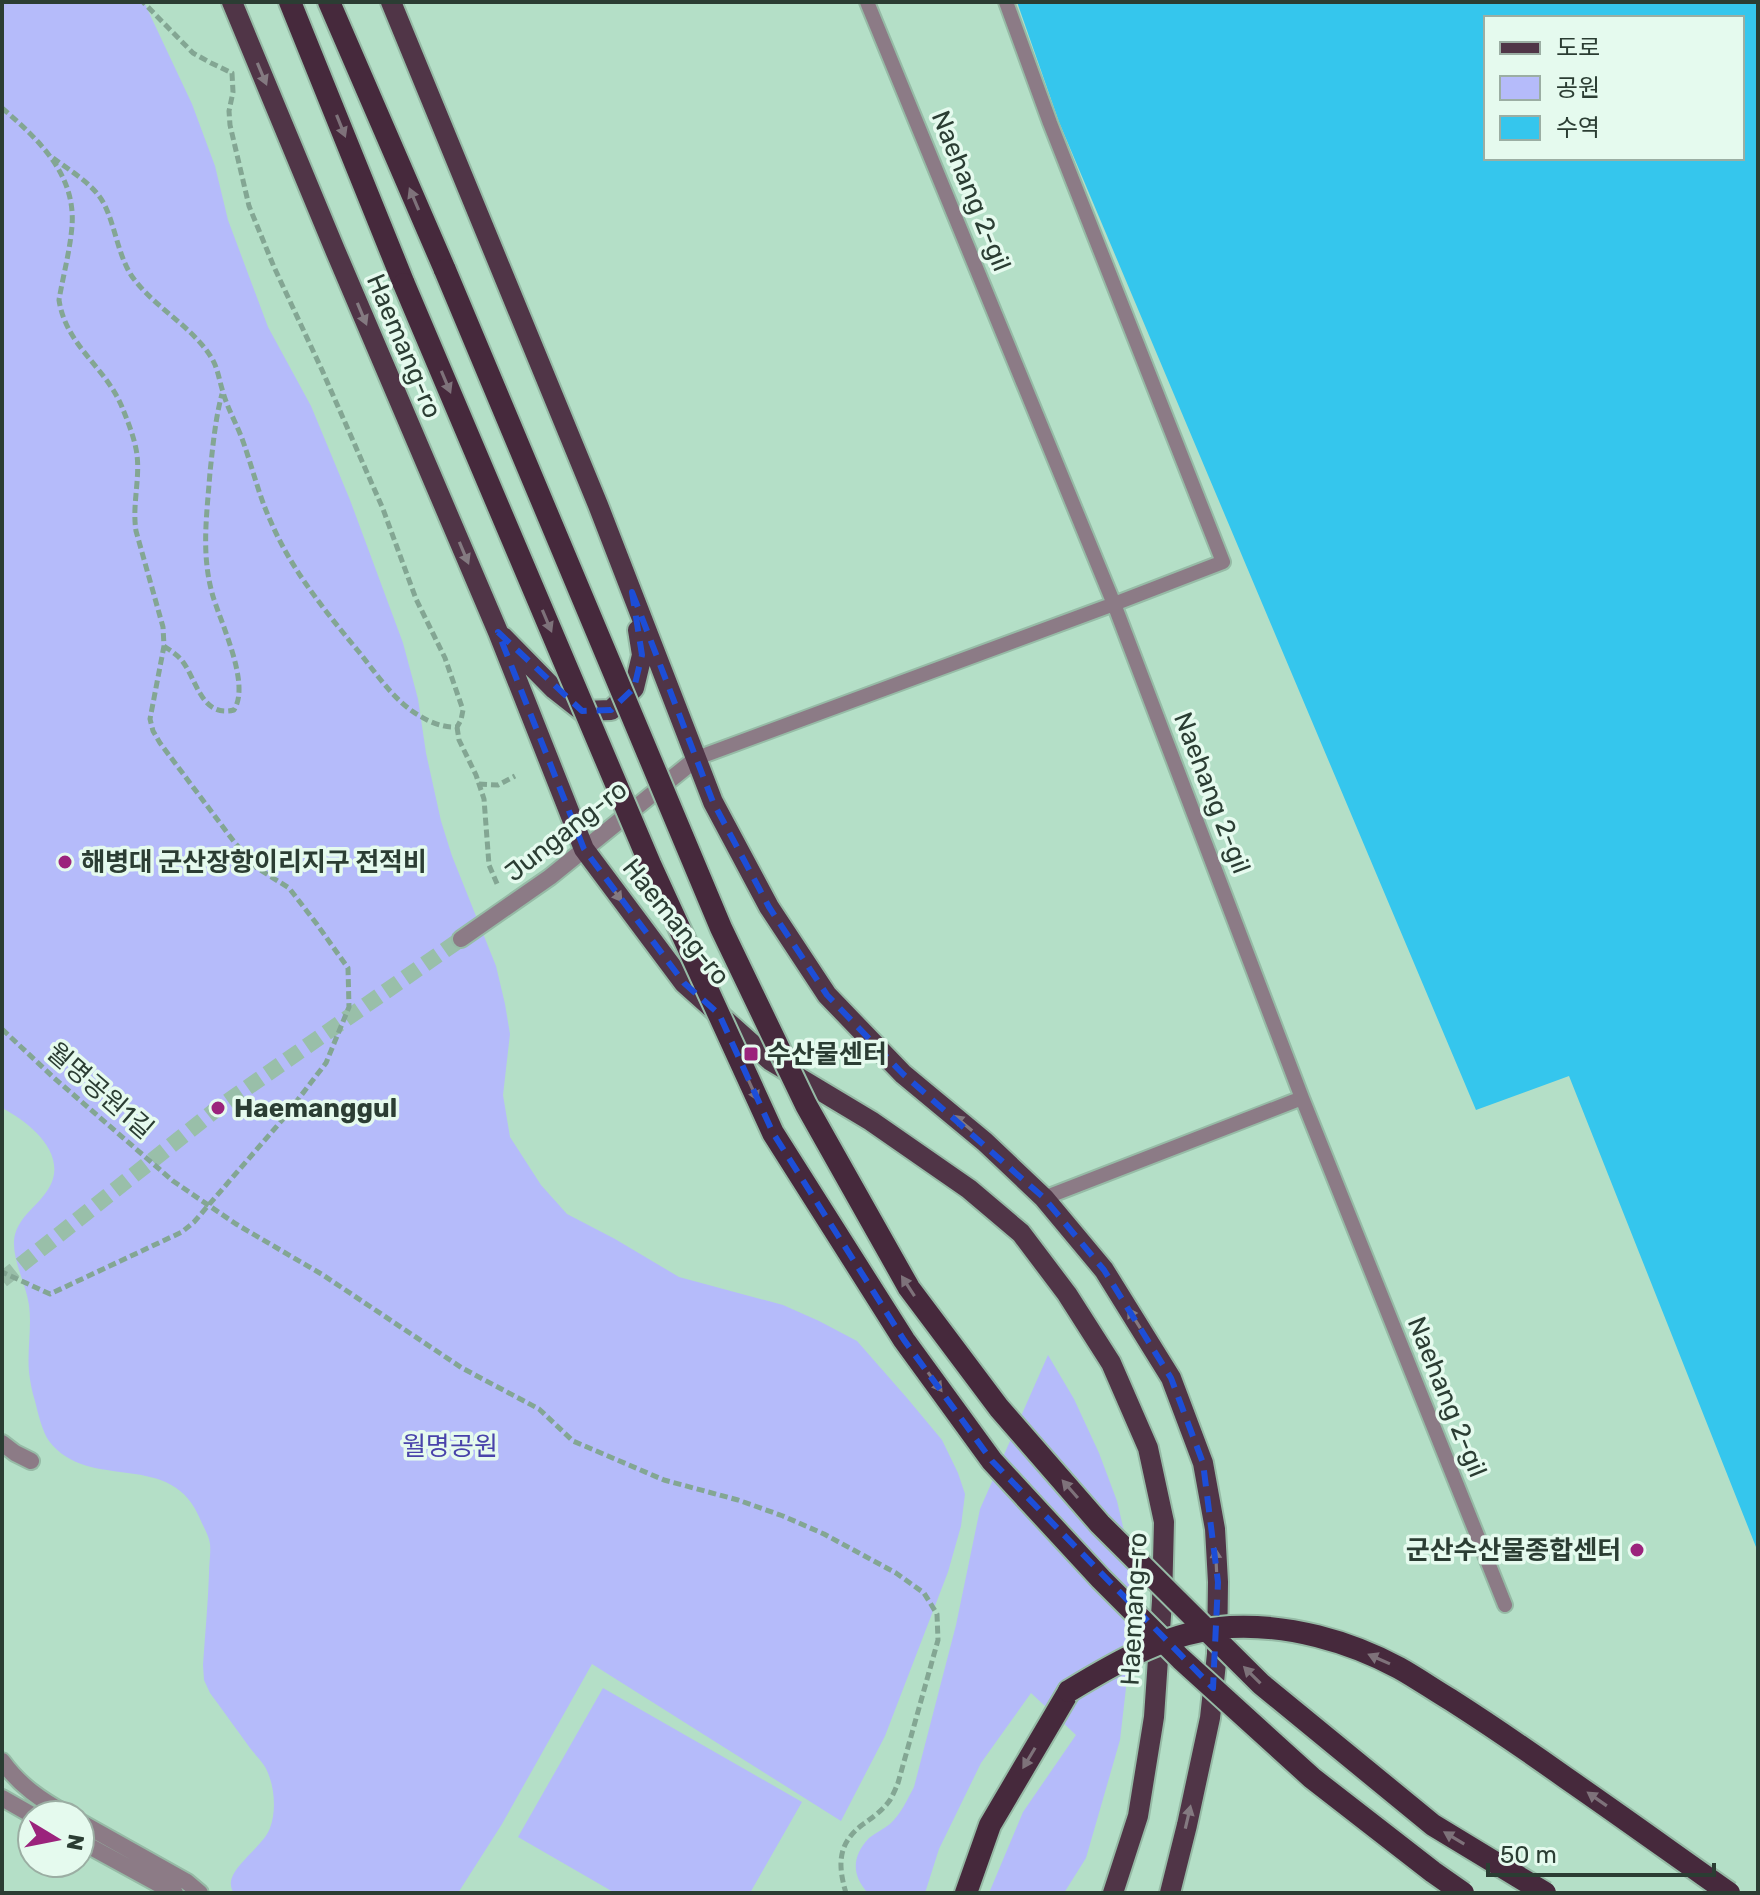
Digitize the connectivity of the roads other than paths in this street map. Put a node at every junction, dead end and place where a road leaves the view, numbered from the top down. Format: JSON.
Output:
{"nodes":[{"id":1,"x":232,"y":2,"type":"edge"},
{"id":2,"x":290,"y":2,"type":"edge"},
{"id":3,"x":329,"y":2,"type":"edge"},
{"id":4,"x":391,"y":2,"type":"edge"},
{"id":5,"x":867,"y":2,"type":"edge"},
{"id":6,"x":1006,"y":2,"type":"edge"},
{"id":7,"x":632,"y":592,"type":"junction"},
{"id":8,"x":1114,"y":604,"type":"junction"},
{"id":9,"x":498,"y":632,"type":"junction"},
{"id":10,"x":697,"y":758,"type":"junction"},
{"id":11,"x":584,"y":849,"type":"junction"},
{"id":12,"x":461,"y":939,"type":"tunnel mouth"},
{"id":13,"x":1302,"y":1098,"type":"junction"},
{"id":14,"x":1044,"y":1198,"type":"junction"},
{"id":15,"x":2,"y":1443,"type":"edge"},
{"id":16,"x":31,"y":1461,"type":"dead end"},
{"id":17,"x":1505,"y":1605,"type":"dead end"},
{"id":18,"x":2,"y":1761,"type":"edge"},
{"id":19,"x":41,"y":1799,"type":"edge"},
{"id":20,"x":96,"y":1831,"type":"edge"},
{"id":21,"x":96,"y":1850,"type":"edge"},
{"id":22,"x":175,"y":1893,"type":"edge"},
{"id":23,"x":200,"y":1893,"type":"edge"},
{"id":24,"x":966,"y":1893,"type":"edge"},
{"id":25,"x":1113,"y":1893,"type":"edge"},
{"id":26,"x":1170,"y":1893,"type":"edge"},
{"id":27,"x":1463,"y":1893,"type":"edge"},
{"id":28,"x":1545,"y":1893,"type":"edge"},
{"id":29,"x":1729,"y":1893,"type":"edge"}],
"edges":[{"from":1,"to":9,"type":"main road","name":"Haemang-ro","one_way":true},
{"from":2,"to":27,"type":"highway","one_way":true,"bridge":true},
{"from":28,"to":3,"type":"highway","one_way":true,"bridge":true},
{"from":4,"to":7,"type":"main road"},
{"from":5,"to":8,"type":"lane","name":"Naehang 2-gil"},
{"from":6,"to":8,"type":"lane"},
{"from":7,"to":9,"type":"main road"},
{"from":7,"to":10,"type":"main road"},
{"from":8,"to":10,"type":"lane"},
{"from":8,"to":13,"type":"lane","name":"Naehang 2-gil"},
{"from":9,"to":11,"type":"main road","name":"Haemang-ro"},
{"from":10,"to":11,"type":"street","name":"Jungang-ro"},
{"from":14,"to":10,"type":"main road","one_way":true},
{"from":11,"to":12,"type":"street","name":"Jungang-ro"},
{"from":11,"to":25,"type":"main road","name":"Haemang-ro","one_way":true},
{"from":13,"to":14,"type":"lane"},
{"from":13,"to":17,"type":"lane","name":"Naehang 2-gil"},
{"from":26,"to":14,"type":"main road","one_way":true},
{"from":15,"to":16,"type":"street"},
{"from":18,"to":19,"type":"street"},
{"from":20,"to":23,"type":"street"},
{"from":21,"to":22,"type":"street"},
{"from":29,"to":24,"type":"highway","one_way":true,"bridge":true}]}
